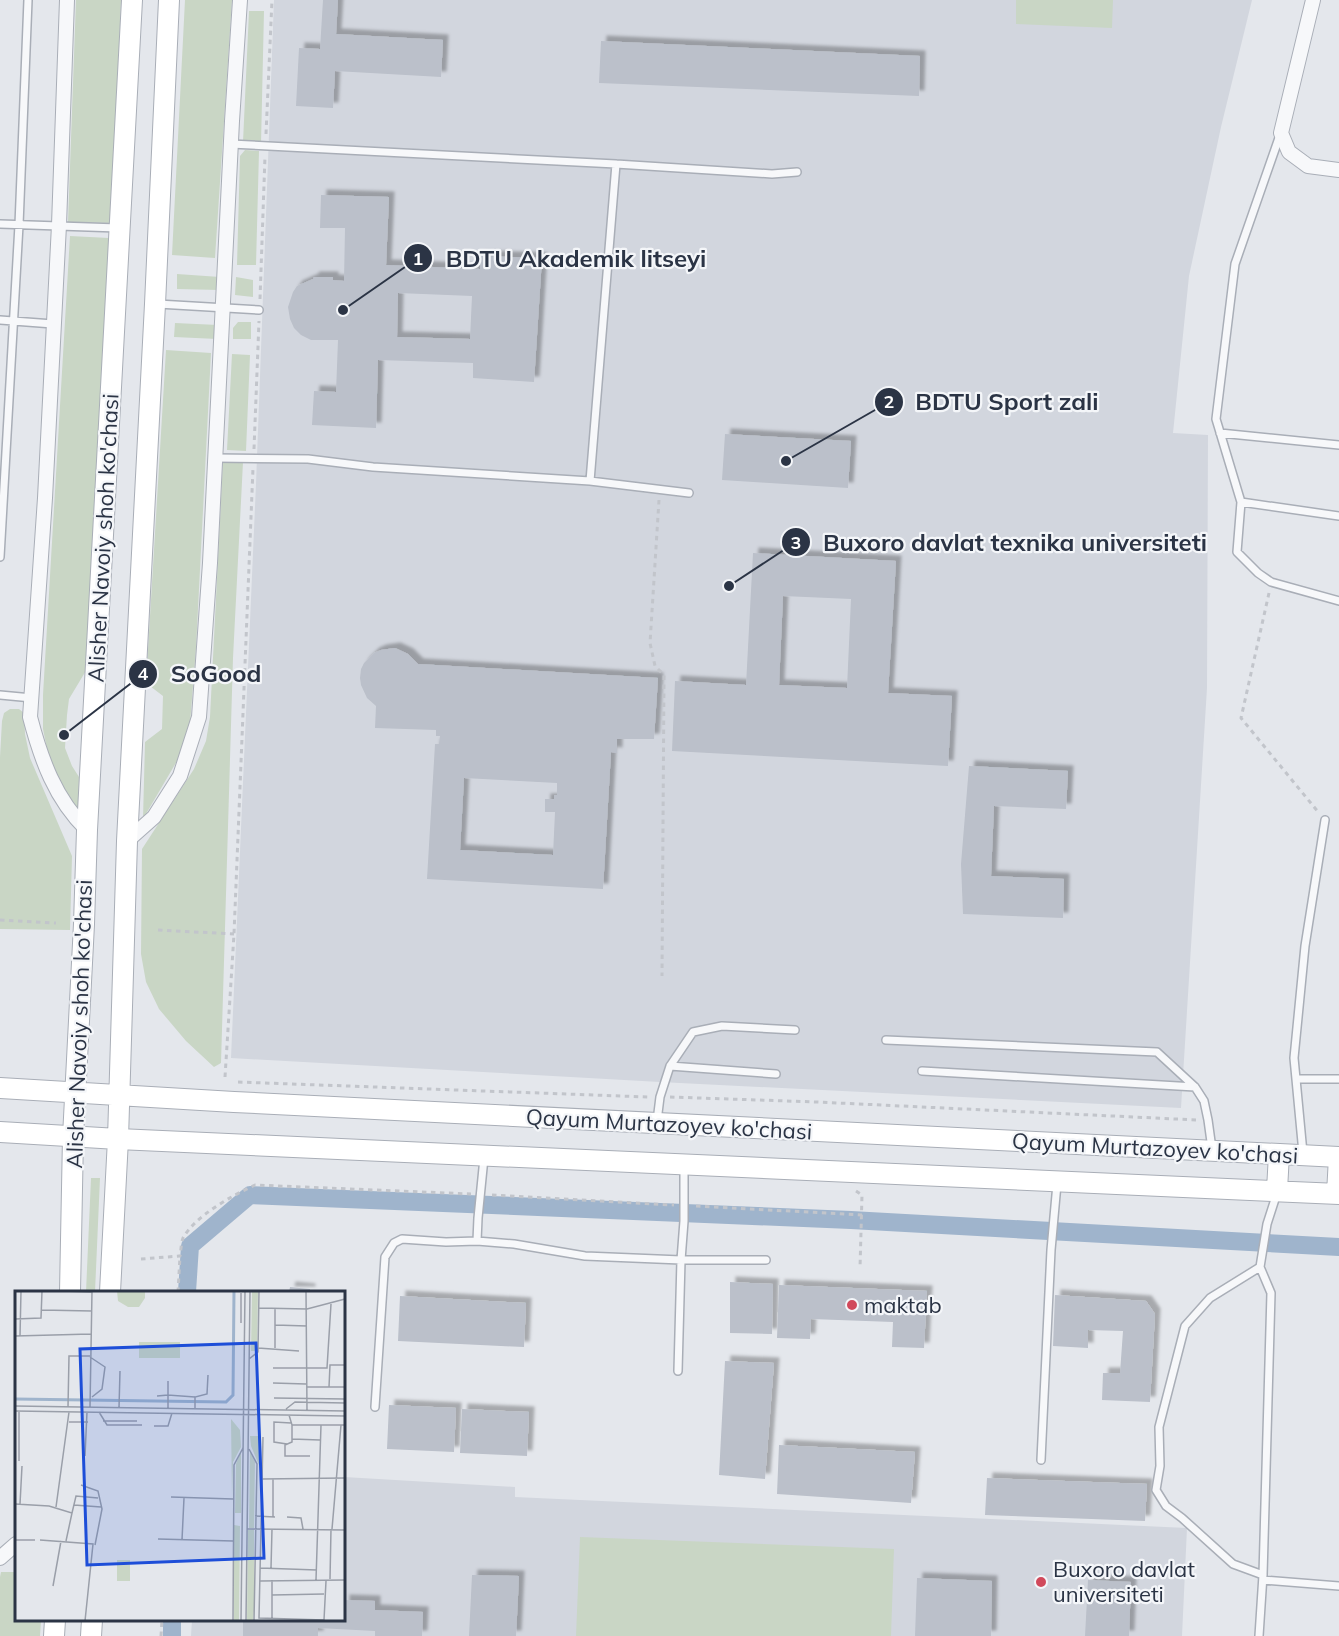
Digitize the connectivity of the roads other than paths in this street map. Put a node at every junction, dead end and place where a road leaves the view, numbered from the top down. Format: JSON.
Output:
{"nodes":[{"id":1,"x":28,"y":0,"type":"edge"},
{"id":2,"x":67,"y":0,"type":"edge"},
{"id":3,"x":132,"y":0,"type":"edge"},
{"id":4,"x":169,"y":0,"type":"edge"},
{"id":5,"x":240,"y":0,"type":"edge"},
{"id":6,"x":1313,"y":0,"type":"edge"},
{"id":7,"x":1281,"y":133,"type":"junction"},
{"id":8,"x":231,"y":144,"type":"junction"},
{"id":9,"x":616,"y":164,"type":"junction"},
{"id":10,"x":1339,"y":170,"type":"edge"},
{"id":11,"x":797,"y":172,"type":"dead end"},
{"id":12,"x":0,"y":224,"type":"edge"},
{"id":13,"x":19,"y":225,"type":"junction"},
{"id":14,"x":59,"y":225,"type":"junction"},
{"id":15,"x":121,"y":229,"type":"junction"},
{"id":16,"x":155,"y":304,"type":"junction"},
{"id":17,"x":223,"y":308,"type":"junction"},
{"id":18,"x":259,"y":310,"type":"road end"},
{"id":19,"x":0,"y":320,"type":"edge"},
{"id":20,"x":13,"y":320,"type":"junction"},
{"id":21,"x":53,"y":324,"type":"junction"},
{"id":22,"x":1220,"y":433,"type":"junction"},
{"id":23,"x":1339,"y":445,"type":"edge"},
{"id":24,"x":216,"y":458,"type":"junction"},
{"id":25,"x":590,"y":481,"type":"junction"},
{"id":26,"x":689,"y":493,"type":"dead end"},
{"id":27,"x":1241,"y":502,"type":"junction"},
{"id":28,"x":1339,"y":516,"type":"edge"},
{"id":29,"x":0,"y":556,"type":"edge"},
{"id":30,"x":1339,"y":601,"type":"edge"},
{"id":31,"x":0,"y":695,"type":"edge"},
{"id":32,"x":32,"y":698,"type":"junction"},
{"id":33,"x":1325,"y":820,"type":"road end"},
{"id":34,"x":87,"y":830,"type":"junction"},
{"id":35,"x":127,"y":841,"type":"junction"},
{"id":36,"x":795,"y":1030,"type":"dead end"},
{"id":37,"x":886,"y":1040,"type":"dead end"},
{"id":38,"x":670,"y":1066,"type":"junction"},
{"id":39,"x":922,"y":1071,"type":"dead end"},
{"id":40,"x":776,"y":1074,"type":"dead end"},
{"id":41,"x":1296,"y":1079,"type":"junction"},
{"id":42,"x":1339,"y":1079,"type":"edge"},
{"id":43,"x":1195,"y":1087,"type":"junction"},
{"id":44,"x":0,"y":1088,"type":"edge"},
{"id":45,"x":75,"y":1094,"type":"junction"},
{"id":46,"x":119,"y":1096,"type":"junction"},
{"id":47,"x":656,"y":1123,"type":"junction"},
{"id":48,"x":0,"y":1132,"type":"edge"},
{"id":49,"x":73,"y":1137,"type":"junction"},
{"id":50,"x":118,"y":1139,"type":"junction"},
{"id":51,"x":1212,"y":1151,"type":"junction"},
{"id":52,"x":1279,"y":1154,"type":"junction"},
{"id":53,"x":484,"y":1155,"type":"junction"},
{"id":54,"x":1303,"y":1155,"type":"junction"},
{"id":55,"x":1339,"y":1157,"type":"edge"},
{"id":56,"x":684,"y":1164,"type":"junction"},
{"id":57,"x":1056,"y":1190,"type":"junction"},
{"id":58,"x":1277,"y":1190,"type":"junction"},
{"id":59,"x":1338,"y":1194,"type":"edge"},
{"id":60,"x":477,"y":1241,"type":"junction"},
{"id":61,"x":681,"y":1260,"type":"junction"},
{"id":62,"x":766,"y":1260,"type":"dead end"},
{"id":63,"x":1260,"y":1267,"type":"junction"},
{"id":64,"x":70,"y":1291,"type":"edge"},
{"id":65,"x":110,"y":1291,"type":"edge"},
{"id":66,"x":678,"y":1371,"type":"dead end"},
{"id":67,"x":375,"y":1407,"type":"dead end"},
{"id":68,"x":1041,"y":1460,"type":"dead end"},
{"id":69,"x":15,"y":1545,"type":"edge"},
{"id":70,"x":0,"y":1558,"type":"edge"},
{"id":71,"x":1263,"y":1578,"type":"junction"},
{"id":72,"x":1339,"y":1586,"type":"edge"},
{"id":73,"x":55,"y":1621,"type":"edge"},
{"id":74,"x":92,"y":1621,"type":"edge"},
{"id":75,"x":54,"y":1636,"type":"edge"},
{"id":76,"x":91,"y":1636,"type":"edge"},
{"id":77,"x":1259,"y":1636,"type":"edge"}],
"edges":[{"from":1,"to":13,"type":"lane"},
{"from":2,"to":14,"type":"street"},
{"from":3,"to":15,"type":"street","name":"Alisher Navoiy shoh ko'chasi"},
{"from":4,"to":16,"type":"street","name":"Alisher Navoiy shoh ko'chasi"},
{"from":5,"to":8,"type":"street"},
{"from":6,"to":7,"type":"street"},
{"from":7,"to":10,"type":"street"},
{"from":7,"to":22,"type":"lane"},
{"from":8,"to":9,"type":"lane"},
{"from":8,"to":17,"type":"street"},
{"from":9,"to":11,"type":"lane"},
{"from":9,"to":25,"type":"lane"},
{"from":12,"to":13,"type":"lane"},
{"from":13,"to":14,"type":"lane"},
{"from":13,"to":20,"type":"lane"},
{"from":14,"to":15,"type":"lane"},
{"from":14,"to":21,"type":"street"},
{"from":15,"to":34,"type":"street","name":"Alisher Navoiy shoh ko'chasi"},
{"from":16,"to":17,"type":"lane"},
{"from":16,"to":35,"type":"street","name":"Alisher Navoiy shoh ko'chasi"},
{"from":17,"to":18,"type":"lane"},
{"from":17,"to":24,"type":"street"},
{"from":19,"to":20,"type":"lane"},
{"from":20,"to":21,"type":"lane"},
{"from":20,"to":29,"type":"lane"},
{"from":21,"to":32,"type":"street"},
{"from":22,"to":23,"type":"lane"},
{"from":22,"to":27,"type":"lane"},
{"from":24,"to":25,"type":"lane"},
{"from":24,"to":35,"type":"street"},
{"from":25,"to":26,"type":"lane"},
{"from":27,"to":28,"type":"lane"},
{"from":27,"to":30,"type":"lane"},
{"from":31,"to":32,"type":"lane"},
{"from":32,"to":34,"type":"street"},
{"from":33,"to":41,"type":"lane"},
{"from":34,"to":45,"type":"street","name":"Alisher Navoiy shoh ko'chasi"},
{"from":35,"to":46,"type":"street","name":"Alisher Navoiy shoh ko'chasi"},
{"from":36,"to":38,"type":"lane"},
{"from":37,"to":43,"type":"lane"},
{"from":38,"to":40,"type":"lane"},
{"from":38,"to":47,"type":"lane"},
{"from":39,"to":43,"type":"lane"},
{"from":41,"to":42,"type":"lane"},
{"from":41,"to":54,"type":"lane"},
{"from":43,"to":51,"type":"lane"},
{"from":44,"to":45,"type":"street","name":"Qayum Murtazoyev ko'chasi"},
{"from":45,"to":46,"type":"street","name":"Qayum Murtazoyev ko'chasi"},
{"from":45,"to":49,"type":"street","name":"Alisher Navoiy shoh ko'chasi"},
{"from":46,"to":47,"type":"street","name":"Qayum Murtazoyev ko'chasi"},
{"from":46,"to":50,"type":"street","name":"Alisher Navoiy shoh ko'chasi"},
{"from":47,"to":51,"type":"street","name":"Qayum Murtazoyev ko'chasi"},
{"from":48,"to":49,"type":"street","name":"Qayum Murtazoyev ko'chasi"},
{"from":49,"to":50,"type":"street","name":"Qayum Murtazoyev ko'chasi"},
{"from":49,"to":64,"type":"street","name":"Alisher Navoiy shoh ko'chasi"},
{"from":50,"to":53,"type":"street","name":"Qayum Murtazoyev ko'chasi"},
{"from":50,"to":65,"type":"street","name":"Alisher Navoiy shoh ko'chasi"},
{"from":51,"to":52,"type":"street","name":"Qayum Murtazoyev ko'chasi"},
{"from":52,"to":54,"type":"street","name":"Qayum Murtazoyev ko'chasi"},
{"from":52,"to":58,"type":"street"},
{"from":53,"to":56,"type":"street","name":"Qayum Murtazoyev ko'chasi"},
{"from":53,"to":60,"type":"lane"},
{"from":54,"to":55,"type":"street","name":"Qayum Murtazoyev ko'chasi"},
{"from":55,"to":59,"type":"street"},
{"from":56,"to":57,"type":"street","name":"Qayum Murtazoyev ko'chasi"},
{"from":56,"to":61,"type":"lane"},
{"from":57,"to":58,"type":"street","name":"Qayum Murtazoyev ko'chasi"},
{"from":57,"to":68,"type":"lane"},
{"from":58,"to":59,"type":"street","name":"Qayum Murtazoyev ko'chasi"},
{"from":58,"to":63,"type":"lane"},
{"from":60,"to":61,"type":"lane"},
{"from":60,"to":67,"type":"lane"},
{"from":61,"to":62,"type":"lane"},
{"from":61,"to":66,"type":"lane"},
{"from":63,"to":71,"type":"lane"},
{"from":63,"to":71,"type":"lane"},
{"from":69,"to":70,"type":"street"},
{"from":71,"to":72,"type":"lane"},
{"from":71,"to":77,"type":"lane"},
{"from":73,"to":75,"type":"street"},
{"from":74,"to":76,"type":"street"}]}
